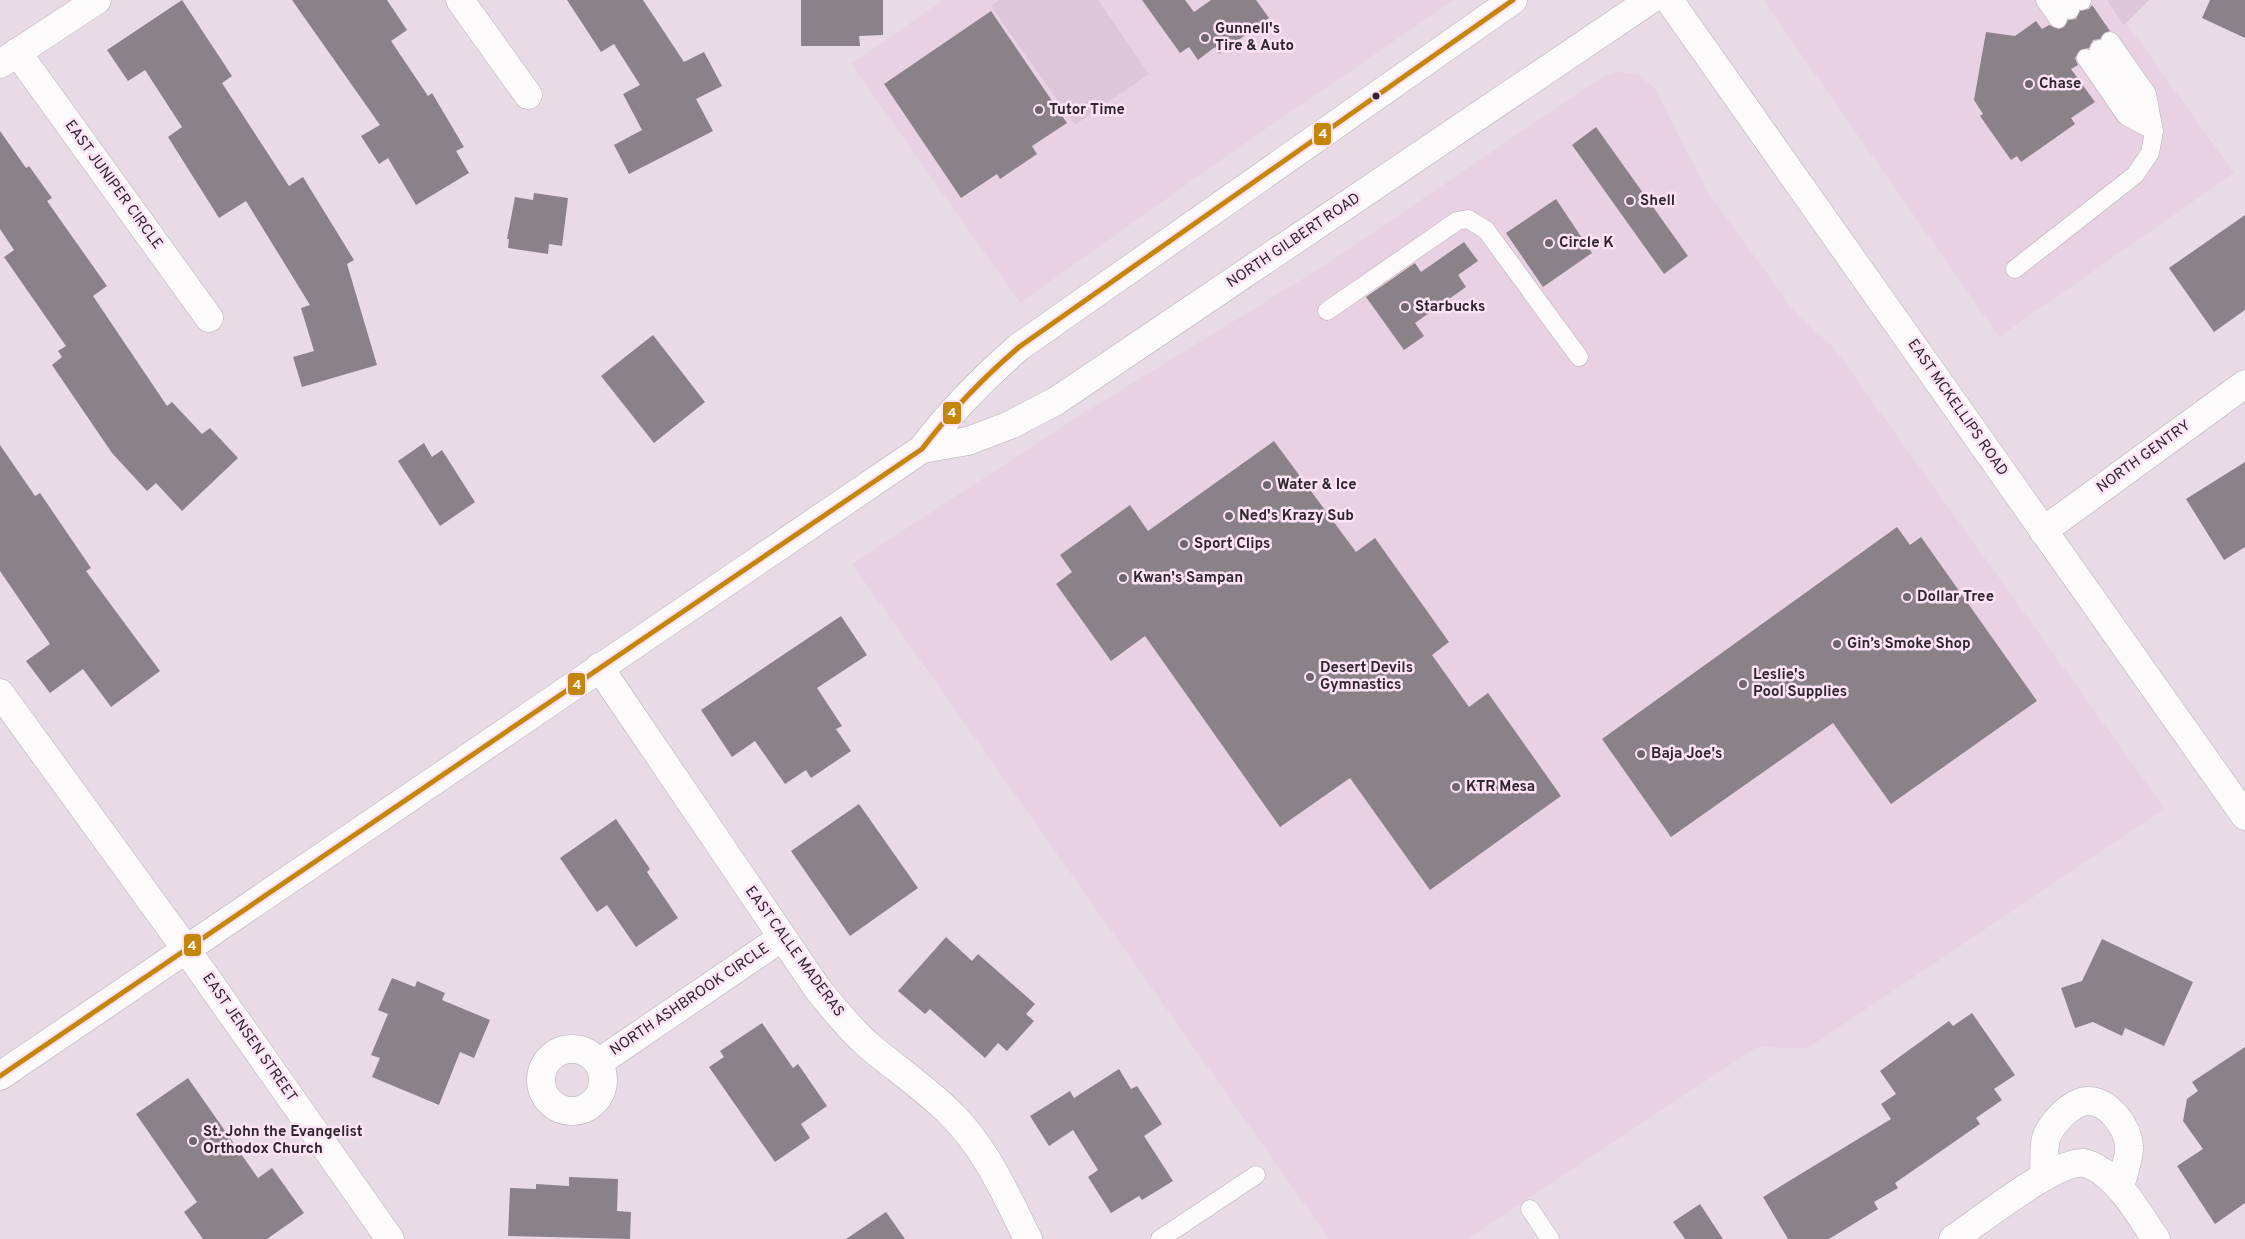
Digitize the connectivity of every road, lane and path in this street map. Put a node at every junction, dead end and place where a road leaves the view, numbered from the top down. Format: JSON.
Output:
{"nodes":[{"id":1,"x":97,"y":0,"type":"edge"},
{"id":2,"x":460,"y":0,"type":"edge"},
{"id":3,"x":1513,"y":0,"type":"edge"},
{"id":4,"x":1650,"y":0,"type":"edge"},
{"id":5,"x":1669,"y":0,"type":"edge"},
{"id":6,"x":2045,"y":0,"type":"edge"},
{"id":7,"x":2071,"y":6,"type":"edge"},
{"id":8,"x":9,"y":58,"type":"edge"},
{"id":9,"x":528,"y":95,"type":"dead end"},
{"id":10,"x":2154,"y":131,"type":"junction"},
{"id":11,"x":2015,"y":269,"type":"dead end"},
{"id":12,"x":1327,"y":311,"type":"dead end"},
{"id":13,"x":209,"y":318,"type":"dead end"},
{"id":14,"x":1579,"y":357,"type":"dead end"},
{"id":15,"x":2245,"y":384,"type":"edge"},
{"id":16,"x":922,"y":449,"type":"junction"},
{"id":17,"x":2042,"y":531,"type":"junction"},
{"id":18,"x":599,"y":667,"type":"junction"},
{"id":19,"x":0,"y":693,"type":"edge"},
{"id":20,"x":2245,"y":816,"type":"edge"},
{"id":21,"x":781,"y":938,"type":"junction"},
{"id":22,"x":186,"y":949,"type":"junction"},
{"id":23,"x":598,"y":1063,"type":"dead end"},
{"id":24,"x":3,"y":1068,"type":"edge"},
{"id":25,"x":1256,"y":1175,"type":"dead end"},
{"id":26,"x":2044,"y":1177,"type":"junction"},
{"id":27,"x":2120,"y":1187,"type":"junction"},
{"id":28,"x":1530,"y":1209,"type":"dead end"},
{"id":29,"x":390,"y":1239,"type":"edge"},
{"id":30,"x":1028,"y":1239,"type":"edge"},
{"id":31,"x":1160,"y":1239,"type":"edge"},
{"id":32,"x":1550,"y":1239,"type":"edge"},
{"id":33,"x":1953,"y":1239,"type":"edge"},
{"id":34,"x":2156,"y":1239,"type":"edge"}],
"edges":[{"from":1,"to":8,"type":"main road"},
{"from":2,"to":9,"type":"main road"},
{"from":3,"to":16,"type":"main road","name":"NORTH GILBERT ROAD"},
{"from":4,"to":16,"type":"main road","name":"NORTH GILBERT ROAD"},
{"from":5,"to":17,"type":"main road","name":"EAST MCKELLIPS ROAD"},
{"from":6,"to":7,"type":"lane"},
{"from":8,"to":13,"type":"main road","name":"EAST JUNIPER CIRCLE"},
{"from":10,"to":10,"type":"lane"},
{"from":10,"to":11,"type":"lane"},
{"from":12,"to":14,"type":"lane"},
{"from":15,"to":17,"type":"main road","name":"NORTH GENTRY"},
{"from":16,"to":18,"type":"main road","name":"NORTH GILBERT ROAD"},
{"from":17,"to":20,"type":"main road","name":"EAST MCKELLIPS ROAD"},
{"from":18,"to":21,"type":"main road","name":"EAST CALLE MADERAS"},
{"from":18,"to":22,"type":"main road","name":"NORTH GILBERT ROAD"},
{"from":19,"to":22,"type":"main road","name":"EAST JENSEN STREET"},
{"from":21,"to":23,"type":"main road","name":"NORTH ASHBROOK CIRCLE"},
{"from":21,"to":30,"type":"main road","name":"EAST CALLE MADERAS"},
{"from":22,"to":24,"type":"main road","name":"NORTH GILBERT ROAD"},
{"from":22,"to":29,"type":"main road","name":"EAST JENSEN STREET"},
{"from":25,"to":31,"type":"lane"},
{"from":26,"to":27,"type":"main road"},
{"from":26,"to":27,"type":"main road"},
{"from":26,"to":33,"type":"main road"},
{"from":27,"to":34,"type":"main road"},
{"from":28,"to":32,"type":"lane"}]}
